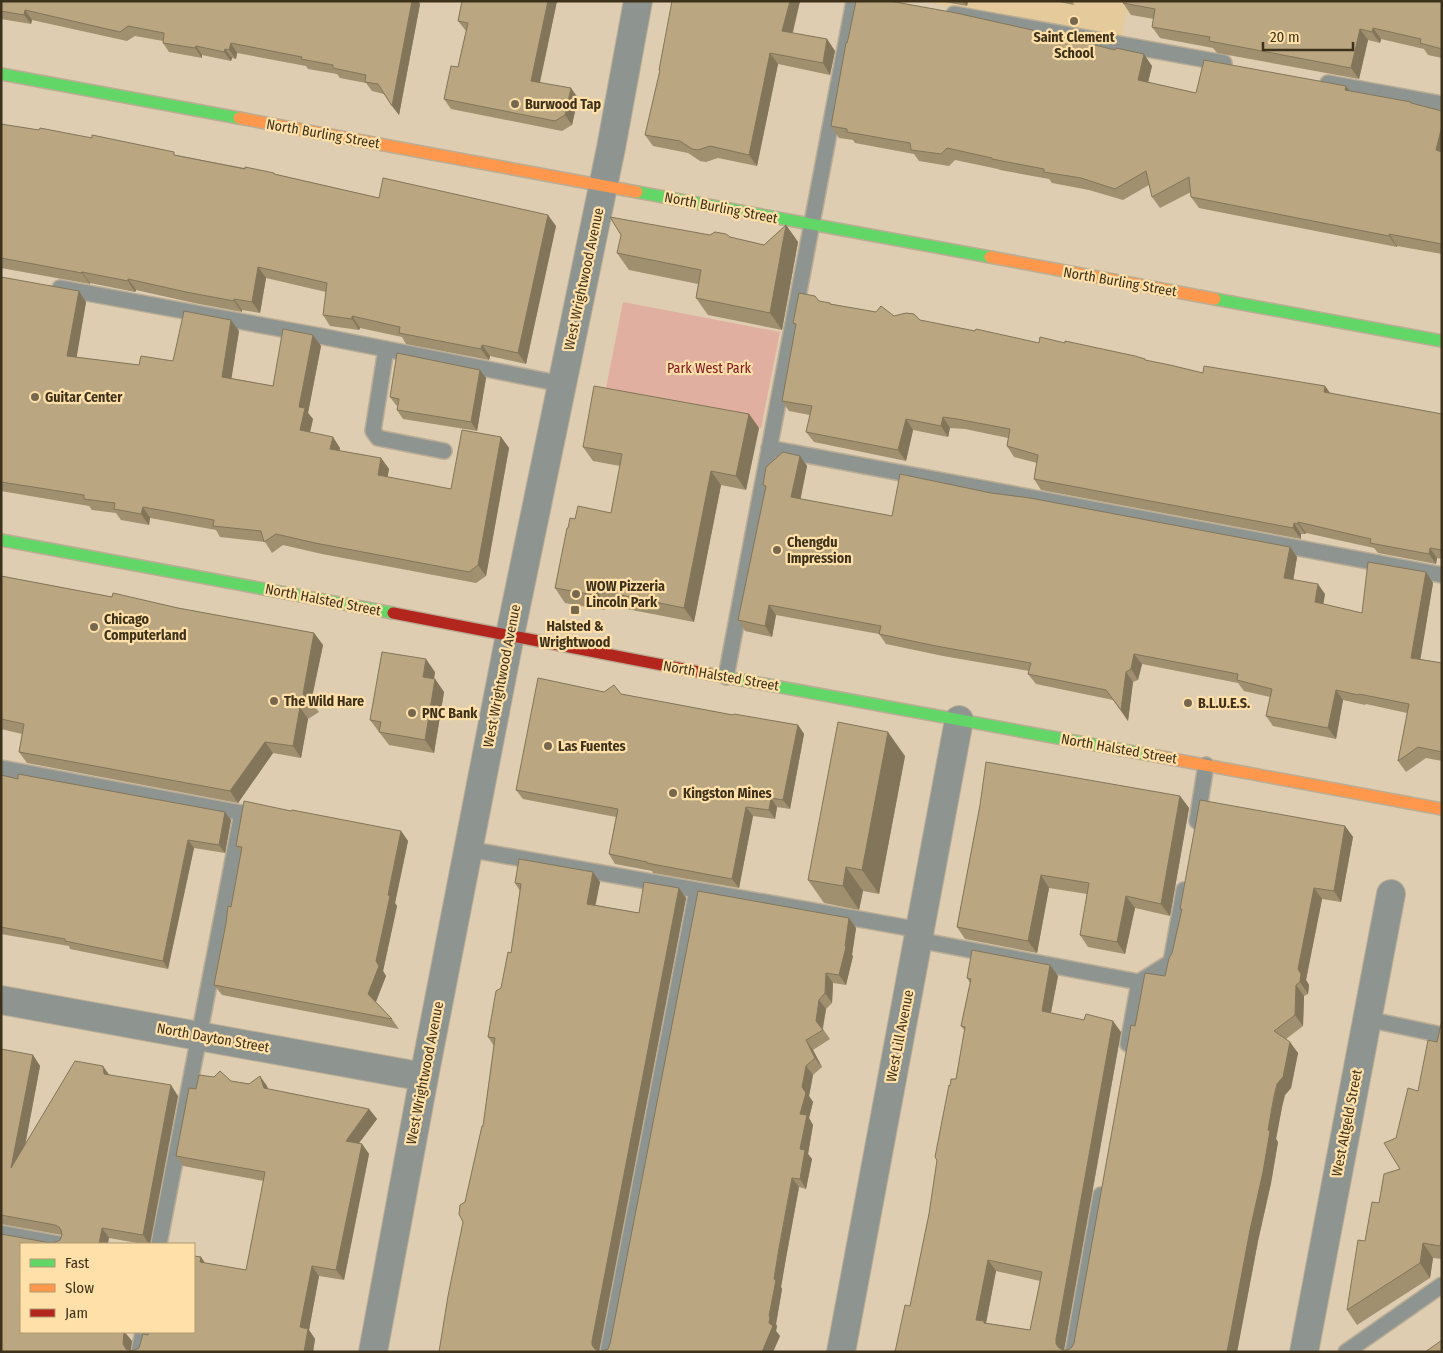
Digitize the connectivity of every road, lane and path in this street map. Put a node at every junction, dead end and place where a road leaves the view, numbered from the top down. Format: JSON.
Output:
{"nodes":[{"id":1,"x":638,"y":1,"type":"edge"},
{"id":2,"x":854,"y":1,"type":"edge"},
{"id":3,"x":944,"y":12,"type":"edge"},
{"id":4,"x":1237,"y":66,"type":"edge"},
{"id":5,"x":1,"y":74,"type":"edge"},
{"id":6,"x":1315,"y":80,"type":"edge"},
{"id":7,"x":1442,"y":104,"type":"edge"},
{"id":8,"x":603,"y":186,"type":"junction"},
{"id":9,"x":812,"y":225,"type":"junction"},
{"id":10,"x":45,"y":285,"type":"edge"},
{"id":11,"x":1442,"y":341,"type":"edge"},
{"id":12,"x":386,"y":349,"type":"junction"},
{"id":13,"x":562,"y":384,"type":"junction"},
{"id":14,"x":769,"y":448,"type":"junction"},
{"id":15,"x":444,"y":451,"type":"dead end"},
{"id":16,"x":1,"y":540,"type":"edge"},
{"id":17,"x":1442,"y":575,"type":"edge"},
{"id":18,"x":510,"y":635,"type":"junction"},
{"id":19,"x":726,"y":677,"type":"junction"},
{"id":20,"x":959,"y":720,"type":"junction"},
{"id":21,"x":1206,"y":765,"type":"junction"},
{"id":22,"x":1,"y":768,"type":"edge"},
{"id":23,"x":1442,"y":809,"type":"edge"},
{"id":24,"x":1194,"y":835,"type":"edge"},
{"id":25,"x":468,"y":849,"type":"junction"},
{"id":26,"x":1187,"y":874,"type":"edge"},
{"id":27,"x":696,"y":890,"type":"junction"},
{"id":28,"x":1391,"y":894,"type":"dead end"},
{"id":29,"x":919,"y":935,"type":"junction"},
{"id":30,"x":1139,"y":982,"type":"junction"},
{"id":31,"x":1,"y":1000,"type":"edge"},
{"id":32,"x":1367,"y":1020,"type":"junction"},
{"id":33,"x":1442,"y":1035,"type":"edge"},
{"id":34,"x":199,"y":1036,"type":"junction"},
{"id":35,"x":1125,"y":1060,"type":"edge"},
{"id":36,"x":424,"y":1077,"type":"junction"},
{"id":37,"x":1104,"y":1176,"type":"edge"},
{"id":38,"x":1,"y":1233,"type":"edge"},
{"id":39,"x":55,"y":1243,"type":"edge"},
{"id":40,"x":159,"y":1243,"type":"edge"},
{"id":41,"x":1442,"y":1284,"type":"edge"},
{"id":42,"x":143,"y":1333,"type":"edge"},
{"id":43,"x":139,"y":1352,"type":"edge"},
{"id":44,"x":373,"y":1352,"type":"edge"},
{"id":45,"x":608,"y":1352,"type":"edge"},
{"id":46,"x":841,"y":1352,"type":"edge"},
{"id":47,"x":1072,"y":1352,"type":"edge"},
{"id":48,"x":1304,"y":1352,"type":"edge"},
{"id":49,"x":1346,"y":1352,"type":"edge"}],
"edges":[{"from":1,"to":8,"type":"street","name":"West Wrightwood Avenue"},
{"from":2,"to":9,"type":"lane"},
{"from":3,"to":4,"type":"lane"},
{"from":5,"to":8,"type":"main road","name":"North Burling Street"},
{"from":6,"to":7,"type":"lane"},
{"from":8,"to":9,"type":"main road","name":"North Burling Street"},
{"from":8,"to":13,"type":"street","name":"West Wrightwood Avenue"},
{"from":9,"to":11,"type":"main road","name":"North Burling Street"},
{"from":9,"to":14,"type":"lane"},
{"from":10,"to":12,"type":"lane"},
{"from":12,"to":13,"type":"lane"},
{"from":12,"to":15,"type":"lane"},
{"from":13,"to":18,"type":"street","name":"West Wrightwood Avenue"},
{"from":14,"to":17,"type":"lane"},
{"from":14,"to":19,"type":"lane"},
{"from":16,"to":18,"type":"main road","name":"North Halsted Street"},
{"from":18,"to":19,"type":"main road","name":"North Halsted Street"},
{"from":18,"to":25,"type":"street","name":"West Wrightwood Avenue"},
{"from":19,"to":20,"type":"main road","name":"North Halsted Street"},
{"from":20,"to":21,"type":"main road","name":"North Halsted Street"},
{"from":20,"to":29,"type":"street","name":"West Lill Avenue"},
{"from":21,"to":23,"type":"main road","name":"North Halsted Street"},
{"from":21,"to":24,"type":"lane"},
{"from":22,"to":34,"type":"lane"},
{"from":25,"to":27,"type":"lane"},
{"from":25,"to":36,"type":"street","name":"West Wrightwood Avenue"},
{"from":26,"to":30,"type":"lane"},
{"from":27,"to":29,"type":"lane"},
{"from":27,"to":45,"type":"lane"},
{"from":28,"to":32,"type":"street","name":"West Altgeld Street"},
{"from":29,"to":30,"type":"lane"},
{"from":29,"to":46,"type":"street","name":"West Lill Avenue"},
{"from":30,"to":35,"type":"lane"},
{"from":31,"to":34,"type":"street","name":"North Dayton Street"},
{"from":32,"to":33,"type":"lane"},
{"from":32,"to":48,"type":"street","name":"West Altgeld Street"},
{"from":34,"to":36,"type":"street","name":"North Dayton Street"},
{"from":34,"to":40,"type":"lane"},
{"from":36,"to":44,"type":"street","name":"West Wrightwood Avenue"},
{"from":37,"to":47,"type":"lane"},
{"from":38,"to":39,"type":"lane"},
{"from":41,"to":49,"type":"lane"},
{"from":42,"to":43,"type":"lane"}]}
